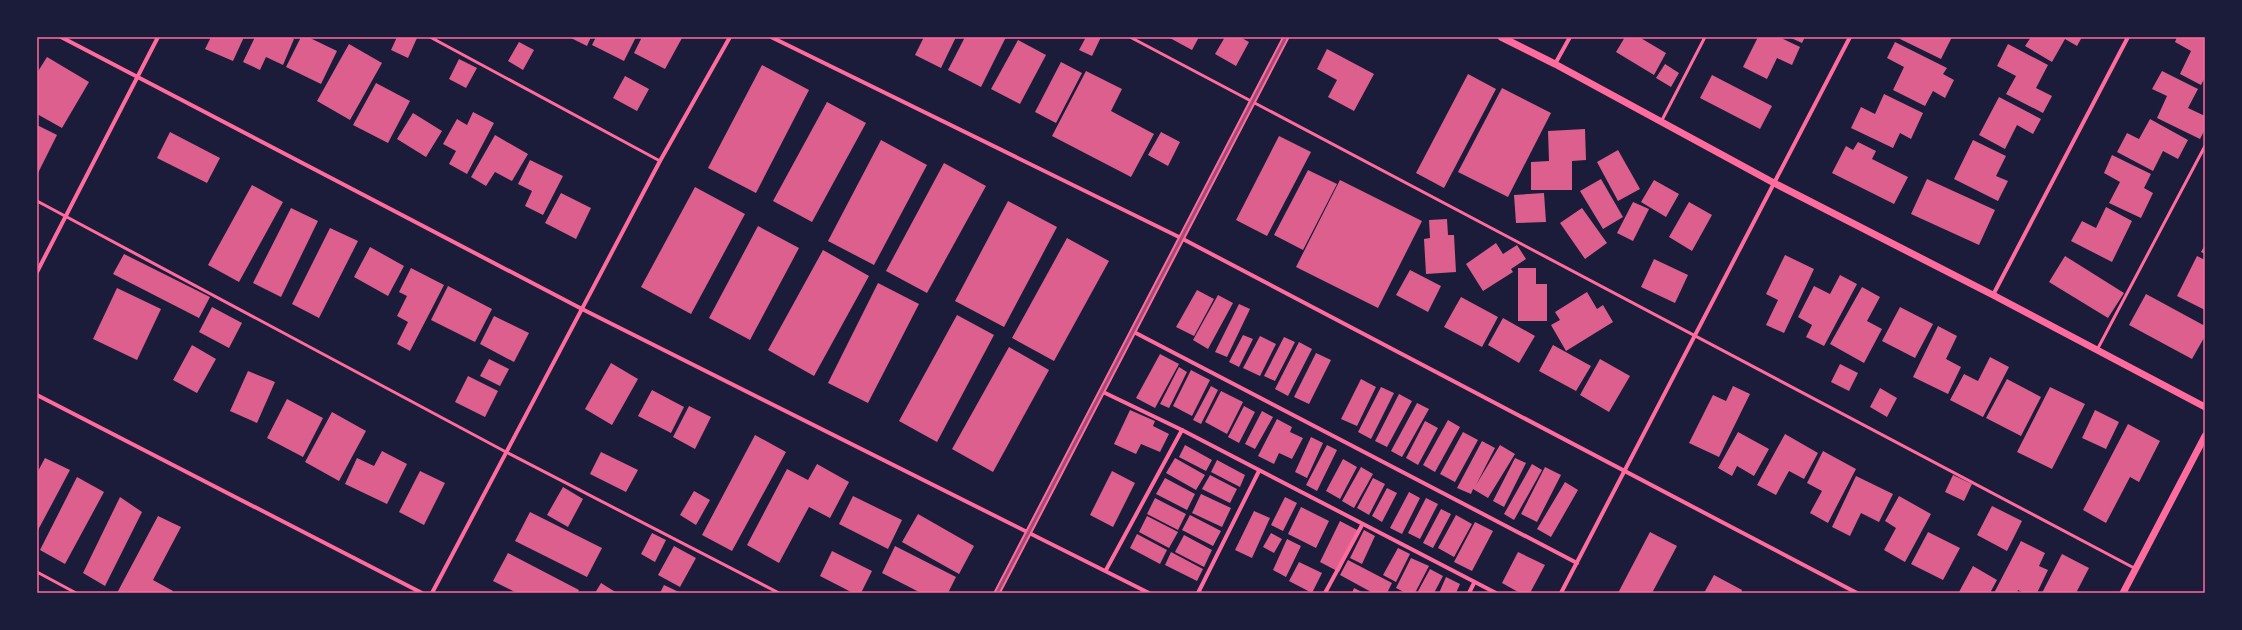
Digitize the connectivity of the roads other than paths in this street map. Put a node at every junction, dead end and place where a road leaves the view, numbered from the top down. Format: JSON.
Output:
{"nodes":[{"id":1,"x":61,"y":37,"type":"edge"},
{"id":2,"x":158,"y":37,"type":"edge"},
{"id":3,"x":430,"y":37,"type":"edge"},
{"id":4,"x":730,"y":37,"type":"edge"},
{"id":5,"x":770,"y":37,"type":"edge"},
{"id":6,"x":1130,"y":37,"type":"edge"},
{"id":7,"x":1286,"y":37,"type":"edge"},
{"id":8,"x":1501,"y":37,"type":"edge"},
{"id":9,"x":1570,"y":37,"type":"edge"},
{"id":10,"x":1705,"y":37,"type":"edge"},
{"id":11,"x":1850,"y":37,"type":"edge"},
{"id":12,"x":2128,"y":37,"type":"edge"},
{"id":13,"x":1555,"y":64,"type":"junction"},
{"id":14,"x":137,"y":77,"type":"junction"},
{"id":15,"x":1252,"y":101,"type":"junction"},
{"id":16,"x":1660,"y":122,"type":"junction"},
{"id":17,"x":2205,"y":146,"type":"edge"},
{"id":18,"x":660,"y":161,"type":"junction"},
{"id":19,"x":1774,"y":183,"type":"junction"},
{"id":20,"x":37,"y":201,"type":"edge"},
{"id":21,"x":64,"y":216,"type":"junction"},
{"id":22,"x":1181,"y":238,"type":"junction"},
{"id":23,"x":37,"y":272,"type":"edge"},
{"id":24,"x":1993,"y":295,"type":"junction"},
{"id":25,"x":582,"y":309,"type":"junction"},
{"id":26,"x":1132,"y":330,"type":"junction"},
{"id":27,"x":1693,"y":335,"type":"junction"},
{"id":28,"x":2097,"y":350,"type":"junction"},
{"id":29,"x":1100,"y":391,"type":"junction"},
{"id":30,"x":37,"y":395,"type":"edge"},
{"id":31,"x":2205,"y":408,"type":"edge"},
{"id":32,"x":1182,"y":430,"type":"junction"},
{"id":33,"x":2205,"y":436,"type":"edge"},
{"id":34,"x":506,"y":452,"type":"junction"},
{"id":35,"x":1259,"y":470,"type":"junction"},
{"id":36,"x":1623,"y":471,"type":"junction"},
{"id":37,"x":1362,"y":525,"type":"junction"},
{"id":38,"x":1029,"y":531,"type":"junction"},
{"id":39,"x":1577,"y":563,"type":"junction"},
{"id":40,"x":2136,"y":569,"type":"junction"},
{"id":41,"x":1106,"y":570,"type":"junction"},
{"id":42,"x":37,"y":572,"type":"edge"},
{"id":43,"x":1474,"y":583,"type":"junction"},
{"id":44,"x":76,"y":593,"type":"edge"},
{"id":45,"x":422,"y":593,"type":"edge"},
{"id":46,"x":432,"y":593,"type":"edge"},
{"id":47,"x":779,"y":593,"type":"edge"},
{"id":48,"x":996,"y":593,"type":"edge"},
{"id":49,"x":1149,"y":593,"type":"edge"},
{"id":50,"x":1198,"y":593,"type":"edge"},
{"id":51,"x":1325,"y":593,"type":"edge"},
{"id":52,"x":1469,"y":593,"type":"edge"},
{"id":53,"x":1496,"y":593,"type":"edge"},
{"id":54,"x":1561,"y":593,"type":"edge"},
{"id":55,"x":1857,"y":593,"type":"edge"},
{"id":56,"x":2124,"y":593,"type":"edge"}],
"edges":[{"from":1,"to":14,"type":"street"},
{"from":2,"to":14,"type":"street"},
{"from":3,"to":18,"type":"lane"},
{"from":4,"to":18,"type":"street"},
{"from":5,"to":22,"type":"street"},
{"from":6,"to":15,"type":"lane"},
{"from":7,"to":15,"type":"street"},
{"from":8,"to":13,"type":"street"},
{"from":9,"to":13,"type":"street"},
{"from":10,"to":16,"type":"lane"},
{"from":11,"to":19,"type":"street"},
{"from":12,"to":24,"type":"street"},
{"from":13,"to":16,"type":"street"},
{"from":14,"to":21,"type":"street"},
{"from":14,"to":25,"type":"street"},
{"from":15,"to":22,"type":"street"},
{"from":15,"to":27,"type":"lane"},
{"from":16,"to":19,"type":"street"},
{"from":17,"to":28,"type":"lane"},
{"from":18,"to":25,"type":"street"},
{"from":19,"to":24,"type":"street"},
{"from":19,"to":27,"type":"street"},
{"from":20,"to":21,"type":"lane"},
{"from":21,"to":23,"type":"street"},
{"from":21,"to":34,"type":"lane"},
{"from":22,"to":26,"type":"street"},
{"from":22,"to":36,"type":"street"},
{"from":24,"to":28,"type":"street"},
{"from":25,"to":34,"type":"street"},
{"from":25,"to":38,"type":"street"},
{"from":26,"to":29,"type":"street"},
{"from":26,"to":39,"type":"street"},
{"from":27,"to":36,"type":"street"},
{"from":27,"to":40,"type":"lane"},
{"from":28,"to":31,"type":"street"},
{"from":29,"to":32,"type":"street"},
{"from":29,"to":38,"type":"street"},
{"from":30,"to":45,"type":"street"},
{"from":32,"to":35,"type":"street"},
{"from":32,"to":41,"type":"street"},
{"from":33,"to":40,"type":"street"},
{"from":34,"to":46,"type":"street"},
{"from":34,"to":47,"type":"lane"},
{"from":35,"to":37,"type":"street"},
{"from":35,"to":50,"type":"street"},
{"from":36,"to":39,"type":"street"},
{"from":36,"to":55,"type":"street"},
{"from":37,"to":43,"type":"street"},
{"from":37,"to":51,"type":"street"},
{"from":38,"to":41,"type":"street"},
{"from":38,"to":48,"type":"street"},
{"from":39,"to":54,"type":"street"},
{"from":40,"to":56,"type":"street"},
{"from":41,"to":49,"type":"street"},
{"from":42,"to":44,"type":"lane"},
{"from":43,"to":52,"type":"street"},
{"from":43,"to":53,"type":"street"}]}
